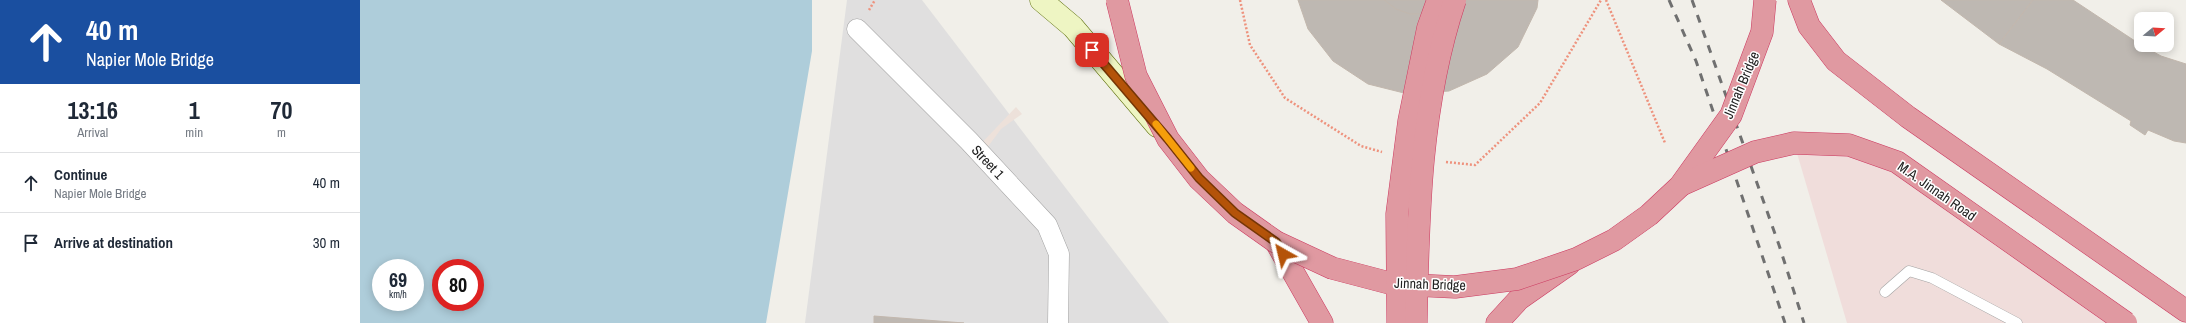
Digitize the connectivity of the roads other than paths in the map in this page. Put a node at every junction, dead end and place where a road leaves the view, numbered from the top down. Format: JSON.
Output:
{"nodes":[{"id":1,"x":1041,"y":0,"type":"edge"},
{"id":2,"x":1117,"y":0,"type":"edge"},
{"id":3,"x":1438,"y":0,"type":"edge"},
{"id":4,"x":1455,"y":0,"type":"edge"},
{"id":5,"x":1765,"y":0,"type":"edge"},
{"id":6,"x":1799,"y":0,"type":"edge"},
{"id":7,"x":857,"y":29,"type":"dead end"},
{"id":8,"x":1168,"y":139,"type":"junction"},
{"id":9,"x":1680,"y":186,"type":"junction"},
{"id":10,"x":1276,"y":242,"type":"junction"},
{"id":11,"x":1576,"y":259,"type":"junction"},
{"id":12,"x":1885,"y":292,"type":"dead end"},
{"id":13,"x":2186,"y":311,"type":"edge"},
{"id":14,"x":1058,"y":323,"type":"edge"},
{"id":15,"x":1322,"y":323,"type":"edge"},
{"id":16,"x":1398,"y":323,"type":"edge"},
{"id":17,"x":1416,"y":323,"type":"edge"},
{"id":18,"x":1497,"y":323,"type":"edge"},
{"id":19,"x":2017,"y":323,"type":"edge"},
{"id":20,"x":2126,"y":323,"type":"edge"}],
"edges":[{"from":1,"to":8,"type":"main road","bridge":true},
{"from":2,"to":8,"type":"highway","name":"Jinnah Bridge","bridge":true},
{"from":3,"to":16,"type":"highway","bridge":true},
{"from":4,"to":17,"type":"highway","bridge":true},
{"from":5,"to":9,"type":"highway","name":"Jinnah Bridge","bridge":true},
{"from":6,"to":13,"type":"highway"},
{"from":7,"to":14,"type":"street","name":"Street 1"},
{"from":8,"to":10,"type":"highway","name":"Jinnah Bridge","bridge":true},
{"from":9,"to":11,"type":"highway","name":"Jinnah Bridge","bridge":true},
{"from":9,"to":20,"type":"highway","name":"M.A. Jinnah Road","bridge":true},
{"from":10,"to":11,"type":"highway","name":"Jinnah Bridge","bridge":true},
{"from":10,"to":15,"type":"highway"},
{"from":11,"to":18,"type":"highway","bridge":true},
{"from":12,"to":19,"type":"lane"}]}
